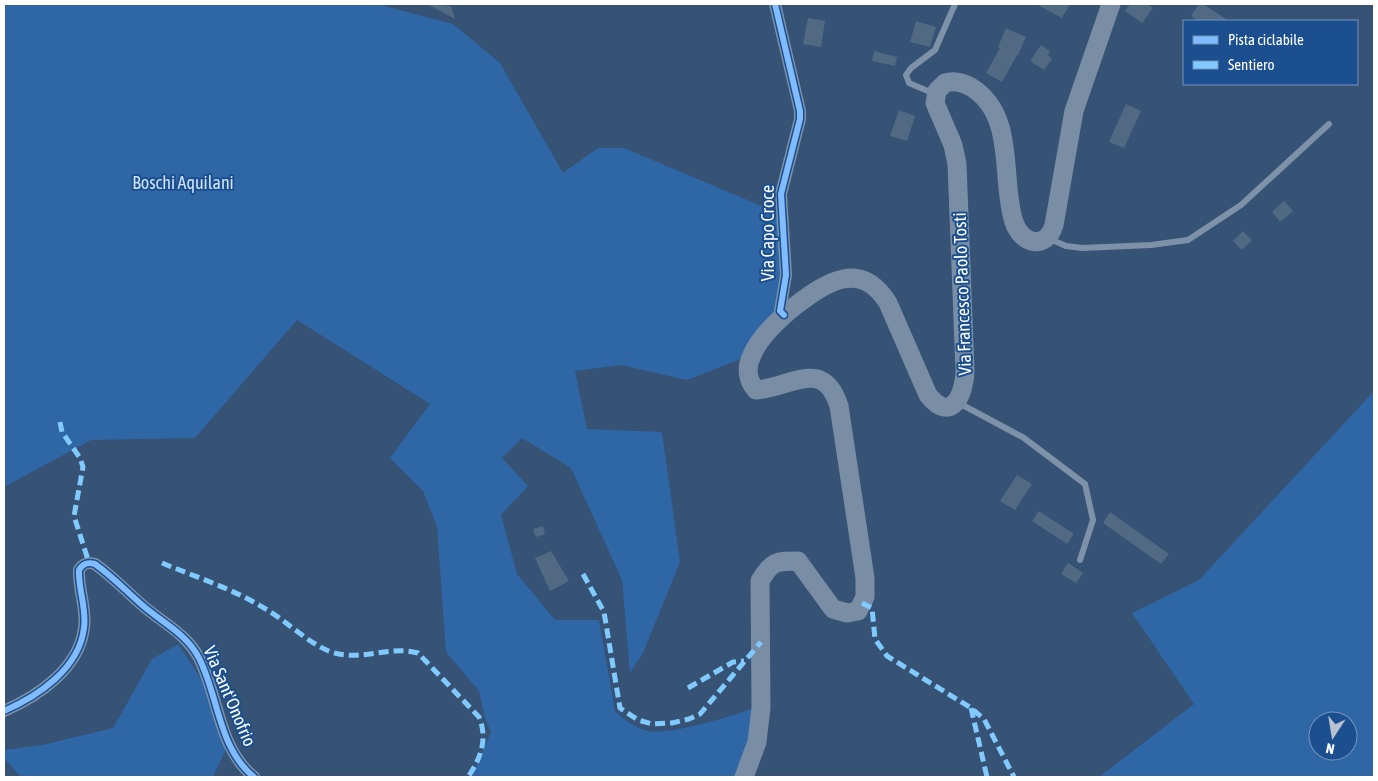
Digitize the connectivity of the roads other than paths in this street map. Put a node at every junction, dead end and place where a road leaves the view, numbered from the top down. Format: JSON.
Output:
{"nodes":[{"id":1,"x":775,"y":4,"type":"edge"},
{"id":2,"x":955,"y":4,"type":"edge"},
{"id":3,"x":1111,"y":4,"type":"edge"},
{"id":4,"x":936,"y":94,"type":"junction"},
{"id":5,"x":1329,"y":124,"type":"dead end"},
{"id":6,"x":1048,"y":237,"type":"junction"},
{"id":7,"x":784,"y":315,"type":"junction"},
{"id":8,"x":957,"y":402,"type":"junction"},
{"id":9,"x":1080,"y":560,"type":"dead end"},
{"id":10,"x":4,"y":711,"type":"edge"},
{"id":11,"x":254,"y":777,"type":"edge"},
{"id":12,"x":744,"y":777,"type":"edge"}],
"edges":[{"from":1,"to":7,"type":"street","name":"Via Capo Croce"},
{"from":2,"to":4,"type":"lane"},
{"from":3,"to":6,"type":"main road"},
{"from":4,"to":6,"type":"main road"},
{"from":4,"to":8,"type":"main road","name":"Via Francesco Paolo Tosti"},
{"from":5,"to":6,"type":"lane"},
{"from":7,"to":8,"type":"main road","name":"Via Francesco Paolo Tosti"},
{"from":7,"to":12,"type":"main road","name":"Via Francesco Paolo Tosti"},
{"from":8,"to":9,"type":"lane"},
{"from":10,"to":11,"type":"street","name":"Via Sant'Onofrio"}]}
